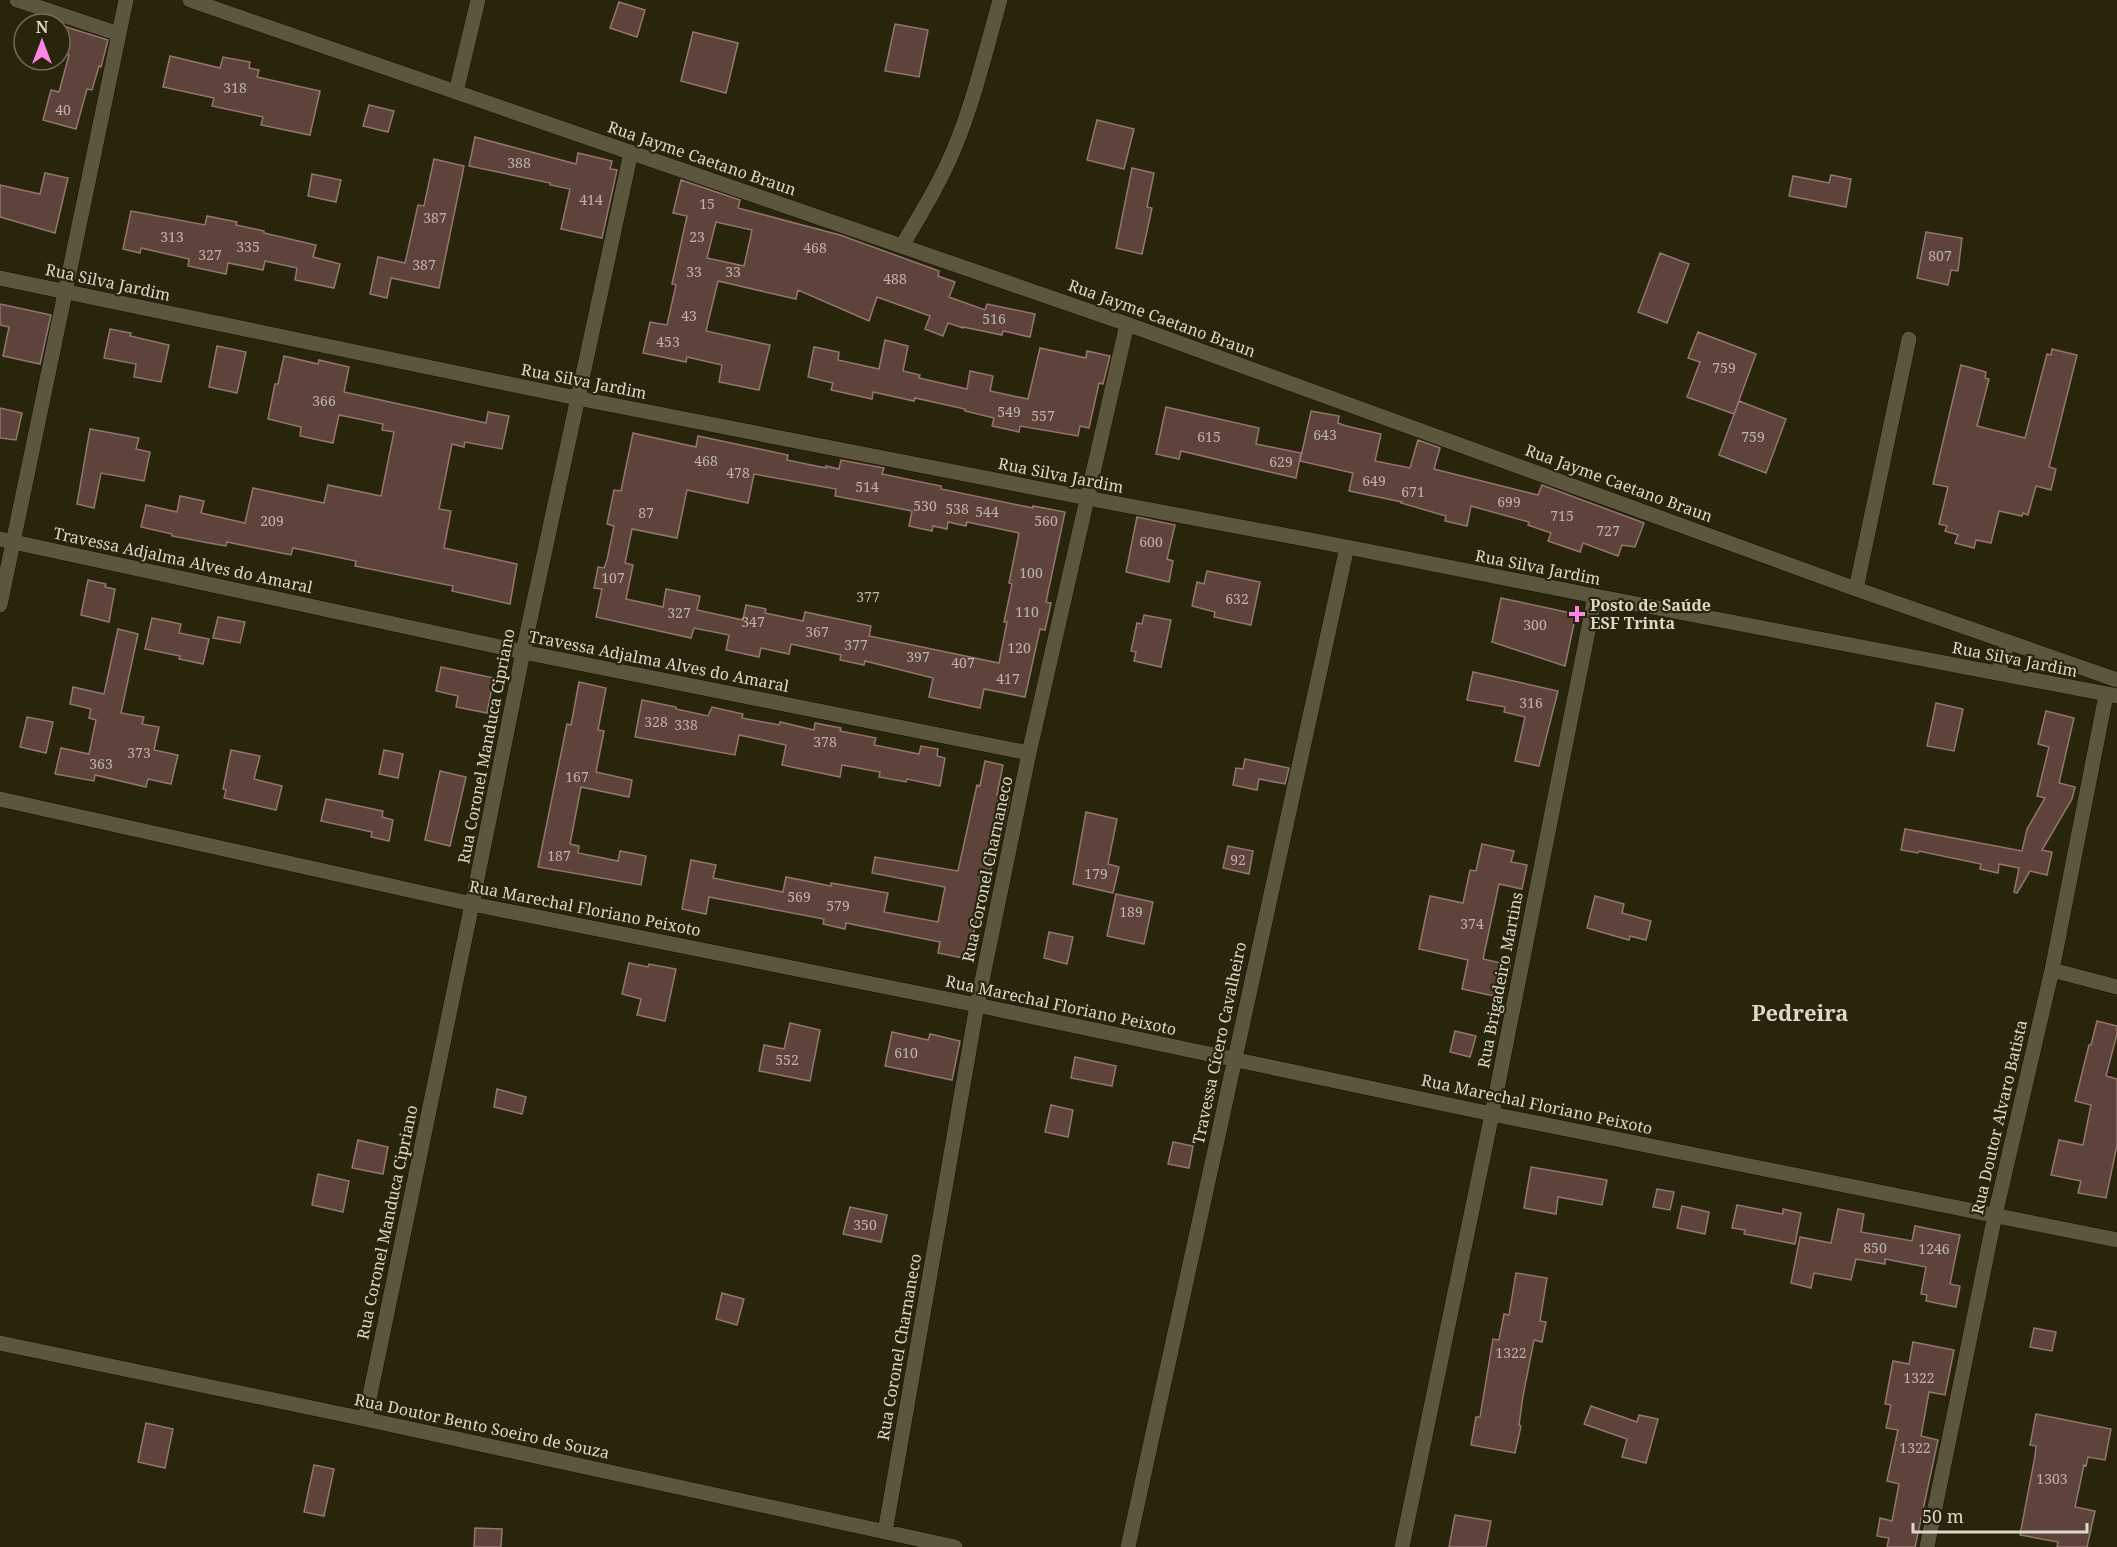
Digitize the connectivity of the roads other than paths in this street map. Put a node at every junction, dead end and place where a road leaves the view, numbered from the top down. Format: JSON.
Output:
{"nodes":[{"id":1,"x":17,"y":0,"type":"edge"},
{"id":2,"x":126,"y":0,"type":"edge"},
{"id":3,"x":190,"y":0,"type":"edge"},
{"id":4,"x":478,"y":0,"type":"edge"},
{"id":5,"x":1000,"y":0,"type":"edge"},
{"id":6,"x":119,"y":34,"type":"junction"},
{"id":7,"x":456,"y":92,"type":"junction"},
{"id":8,"x":631,"y":152,"type":"junction"},
{"id":9,"x":902,"y":246,"type":"junction"},
{"id":10,"x":0,"y":278,"type":"edge"},
{"id":11,"x":66,"y":291,"type":"junction"},
{"id":12,"x":1127,"y":324,"type":"junction"},
{"id":13,"x":1909,"y":339,"type":"dead end"},
{"id":14,"x":577,"y":398,"type":"junction"},
{"id":15,"x":1087,"y":498,"type":"junction"},
{"id":16,"x":6,"y":541,"type":"edge"},
{"id":17,"x":1347,"y":547,"type":"junction"},
{"id":18,"x":1856,"y":589,"type":"junction"},
{"id":19,"x":1595,"y":596,"type":"junction"},
{"id":20,"x":0,"y":605,"type":"edge"},
{"id":21,"x":2008,"y":642,"type":"junction"},
{"id":22,"x":523,"y":652,"type":"junction"},
{"id":23,"x":1998,"y":673,"type":"junction"},
{"id":24,"x":2117,"y":680,"type":"edge"},
{"id":25,"x":2111,"y":695,"type":"edge"},
{"id":26,"x":1029,"y":753,"type":"junction"},
{"id":27,"x":0,"y":799,"type":"edge"},
{"id":28,"x":472,"y":904,"type":"junction"},
{"id":29,"x":2052,"y":970,"type":"junction"},
{"id":30,"x":2117,"y":987,"type":"edge"},
{"id":31,"x":977,"y":1005,"type":"junction"},
{"id":32,"x":1234,"y":1060,"type":"junction"},
{"id":33,"x":1492,"y":1114,"type":"junction"},
{"id":34,"x":1995,"y":1215,"type":"junction"},
{"id":35,"x":2117,"y":1240,"type":"edge"},
{"id":36,"x":0,"y":1343,"type":"edge"},
{"id":37,"x":365,"y":1419,"type":"junction"},
{"id":38,"x":885,"y":1532,"type":"junction"},
{"id":39,"x":955,"y":1547,"type":"edge"},
{"id":40,"x":1128,"y":1547,"type":"edge"},
{"id":41,"x":1402,"y":1547,"type":"edge"},
{"id":42,"x":1926,"y":1547,"type":"edge"}],
"edges":[{"from":1,"to":6,"type":"street"},
{"from":2,"to":6,"type":"street"},
{"from":3,"to":7,"type":"street","name":"Rua Jayme Caetano Braun"},
{"from":4,"to":7,"type":"street"},
{"from":5,"to":9,"type":"street"},
{"from":6,"to":11,"type":"street"},
{"from":7,"to":8,"type":"street","name":"Rua Jayme Caetano Braun"},
{"from":8,"to":9,"type":"street","name":"Rua Jayme Caetano Braun"},
{"from":8,"to":14,"type":"street","name":"Rua Coronel Manduca Cipriano"},
{"from":9,"to":12,"type":"street","name":"Rua Jayme Caetano Braun"},
{"from":10,"to":11,"type":"street","name":"Rua Silva Jardim"},
{"from":11,"to":14,"type":"street","name":"Rua Silva Jardim"},
{"from":11,"to":16,"type":"street"},
{"from":12,"to":15,"type":"street","name":"Rua Coronel Charnaneco"},
{"from":12,"to":18,"type":"street","name":"Rua Jayme Caetano Braun"},
{"from":13,"to":18,"type":"street"},
{"from":14,"to":15,"type":"street","name":"Rua Silva Jardim"},
{"from":14,"to":22,"type":"street","name":"Rua Coronel Manduca Cipriano"},
{"from":15,"to":17,"type":"street","name":"Rua Silva Jardim"},
{"from":15,"to":26,"type":"street","name":"Rua Coronel Charnaneco"},
{"from":16,"to":20,"type":"street"},
{"from":16,"to":22,"type":"street","name":"Travessa Adjalma Alves do Amaral"},
{"from":17,"to":19,"type":"street","name":"Rua Silva Jardim"},
{"from":17,"to":32,"type":"street","name":"Travessa Cícero Cavalheiro"},
{"from":18,"to":21,"type":"street","name":"Rua Jayme Caetano Braun"},
{"from":19,"to":23,"type":"street","name":"Rua Silva Jardim"},
{"from":19,"to":33,"type":"street","name":"Rua Brigadeiro Martins"},
{"from":21,"to":23,"type":"street"},
{"from":21,"to":24,"type":"street","name":"Rua Jayme Caetano Braun"},
{"from":22,"to":26,"type":"street","name":"Travessa Adjalma Alves do Amaral"},
{"from":22,"to":28,"type":"street","name":"Rua Coronel Manduca Cipriano"},
{"from":23,"to":25,"type":"street","name":"Rua Silva Jardim"},
{"from":25,"to":29,"type":"street","name":"Rua Doutor Alvaro Batista"},
{"from":26,"to":31,"type":"street","name":"Rua Coronel Charnaneco"},
{"from":27,"to":28,"type":"street","name":"Rua Marechal Floriano Peixoto"},
{"from":28,"to":31,"type":"street","name":"Rua Marechal Floriano Peixoto"},
{"from":28,"to":37,"type":"street","name":"Rua Coronel Manduca Cipriano"},
{"from":29,"to":30,"type":"street"},
{"from":29,"to":34,"type":"street","name":"Rua Doutor Alvaro Batista"},
{"from":31,"to":32,"type":"street","name":"Rua Marechal Floriano Peixoto"},
{"from":31,"to":38,"type":"street","name":"Rua Coronel Charnaneco"},
{"from":32,"to":33,"type":"street","name":"Rua Marechal Floriano Peixoto"},
{"from":32,"to":40,"type":"street","name":"Travessa Cícero Cavalheiro"},
{"from":33,"to":34,"type":"street","name":"Rua Marechal Floriano Peixoto"},
{"from":33,"to":41,"type":"street","name":"Rua Brigadeiro Martins"},
{"from":34,"to":35,"type":"street","name":"Rua Marechal Floriano Peixoto"},
{"from":34,"to":42,"type":"street","name":"Rua Doutor Alvaro Batista"},
{"from":36,"to":37,"type":"street","name":"Rua Doutor Bento Soeiro de Souza"},
{"from":37,"to":38,"type":"street","name":"Rua Doutor Bento Soeiro de Souza"},
{"from":38,"to":39,"type":"street","name":"Rua Doutor Bento Soeiro de Souza"}]}
